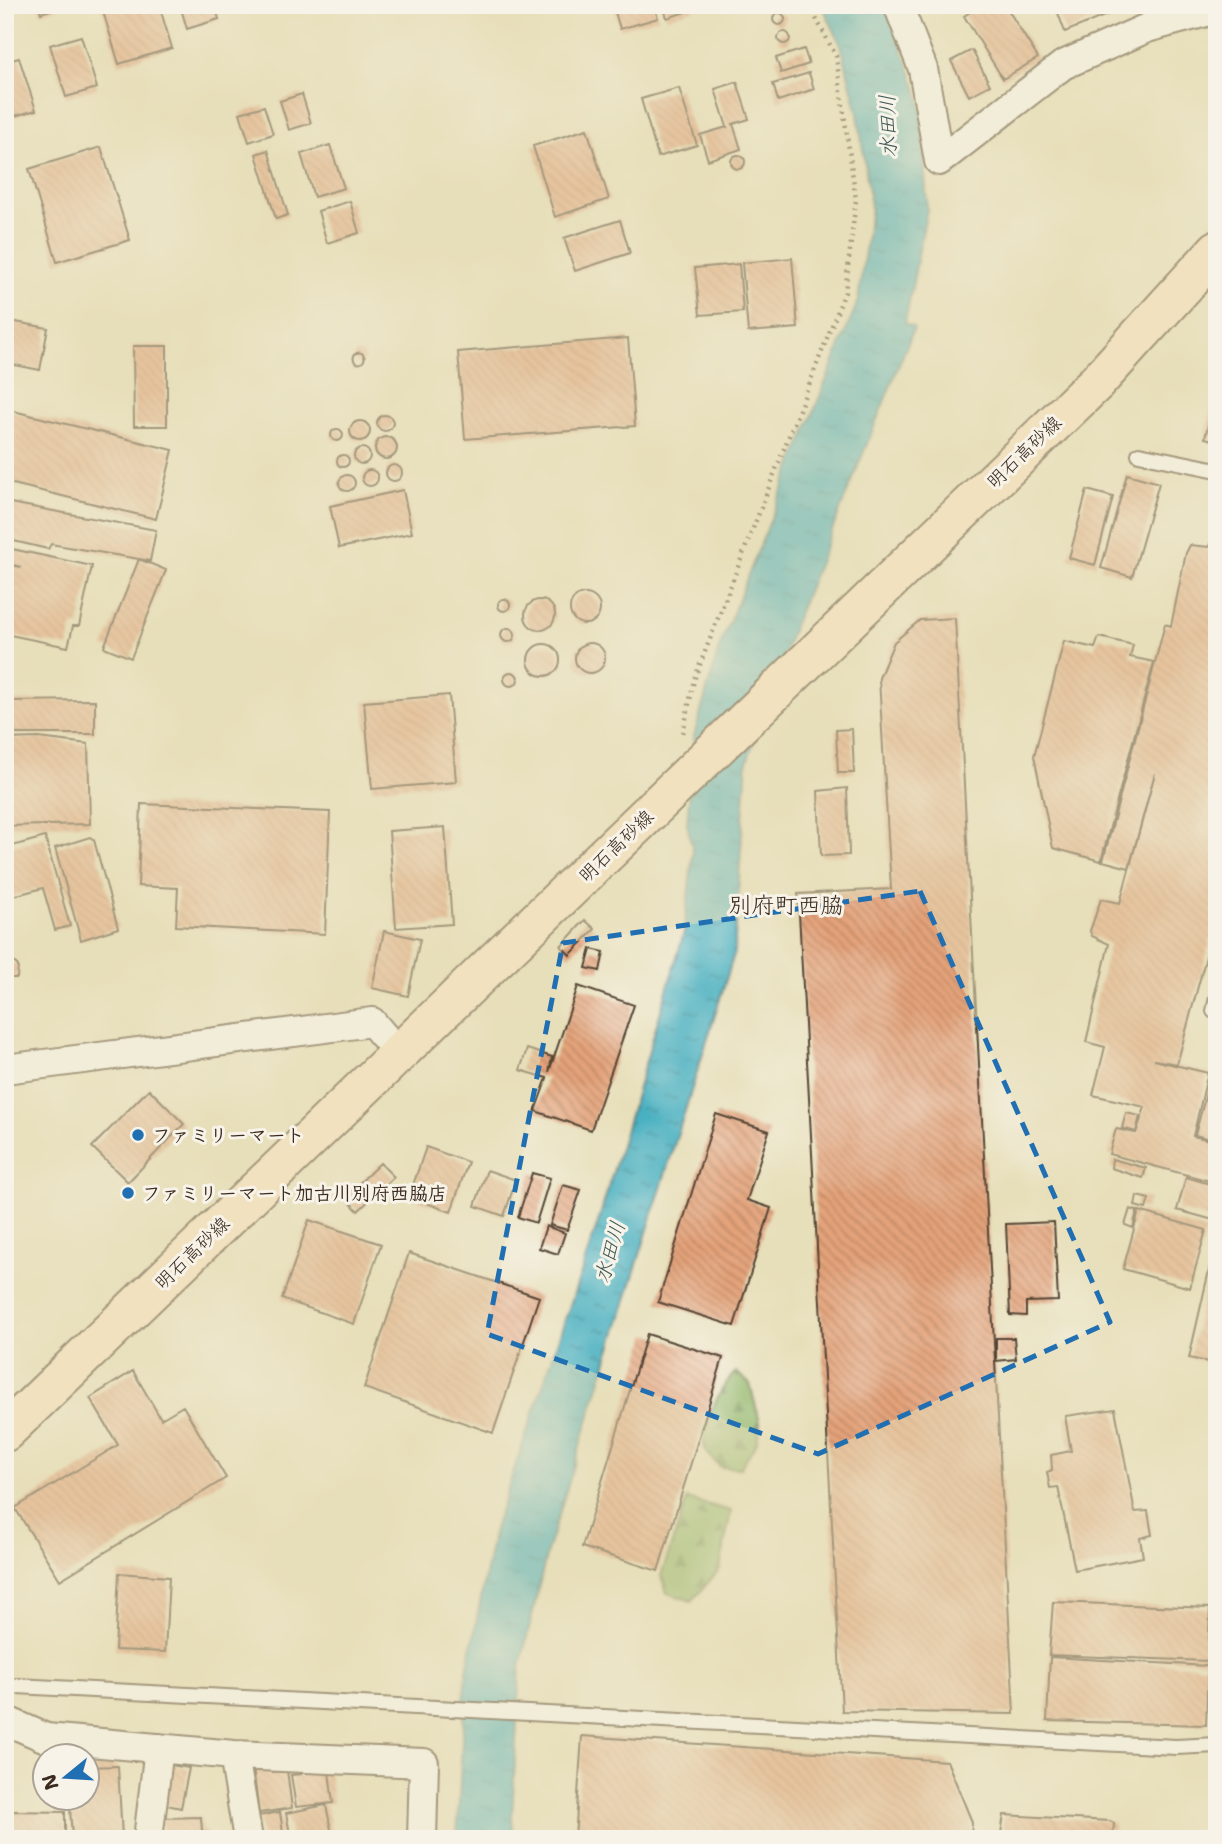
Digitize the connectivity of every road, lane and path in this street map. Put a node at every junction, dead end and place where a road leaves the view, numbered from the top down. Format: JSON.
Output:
{"nodes":[{"id":1,"x":809,"y":5,"type":"edge"},
{"id":2,"x":898,"y":5,"type":"edge"},
{"id":3,"x":1217,"y":9,"type":"edge"},
{"id":4,"x":1164,"y":14,"type":"edge"},
{"id":5,"x":1217,"y":250,"type":"edge"},
{"id":6,"x":1139,"y":454,"type":"dead end"},
{"id":7,"x":1217,"y":470,"type":"edge"},
{"id":8,"x":681,"y":744,"type":"dead end"},
{"id":9,"x":399,"y":1054,"type":"junction"},
{"id":10,"x":5,"y":1069,"type":"edge"},
{"id":11,"x":5,"y":1432,"type":"edge"},
{"id":12,"x":5,"y":1691,"type":"edge"},
{"id":13,"x":5,"y":1720,"type":"edge"},
{"id":14,"x":1217,"y":1745,"type":"edge"},
{"id":15,"x":159,"y":1748,"type":"junction"},
{"id":16,"x":234,"y":1755,"type":"junction"},
{"id":17,"x":148,"y":1839,"type":"edge"},
{"id":18,"x":247,"y":1839,"type":"edge"},
{"id":19,"x":422,"y":1839,"type":"edge"}],
"edges":[{"from":1,"to":8,"type":"path"},
{"from":2,"to":4,"type":"street"},
{"from":3,"to":4,"type":"street"},
{"from":5,"to":9,"type":"main road","name":"明石高砂線"},
{"from":6,"to":7,"type":"lane"},
{"from":9,"to":10,"type":"street"},
{"from":9,"to":11,"type":"main road","name":"明石高砂線"},
{"from":12,"to":14,"type":"lane"},
{"from":13,"to":15,"type":"street"},
{"from":15,"to":16,"type":"street"},
{"from":15,"to":17,"type":"street"},
{"from":16,"to":18,"type":"street"},
{"from":16,"to":19,"type":"street"}]}
